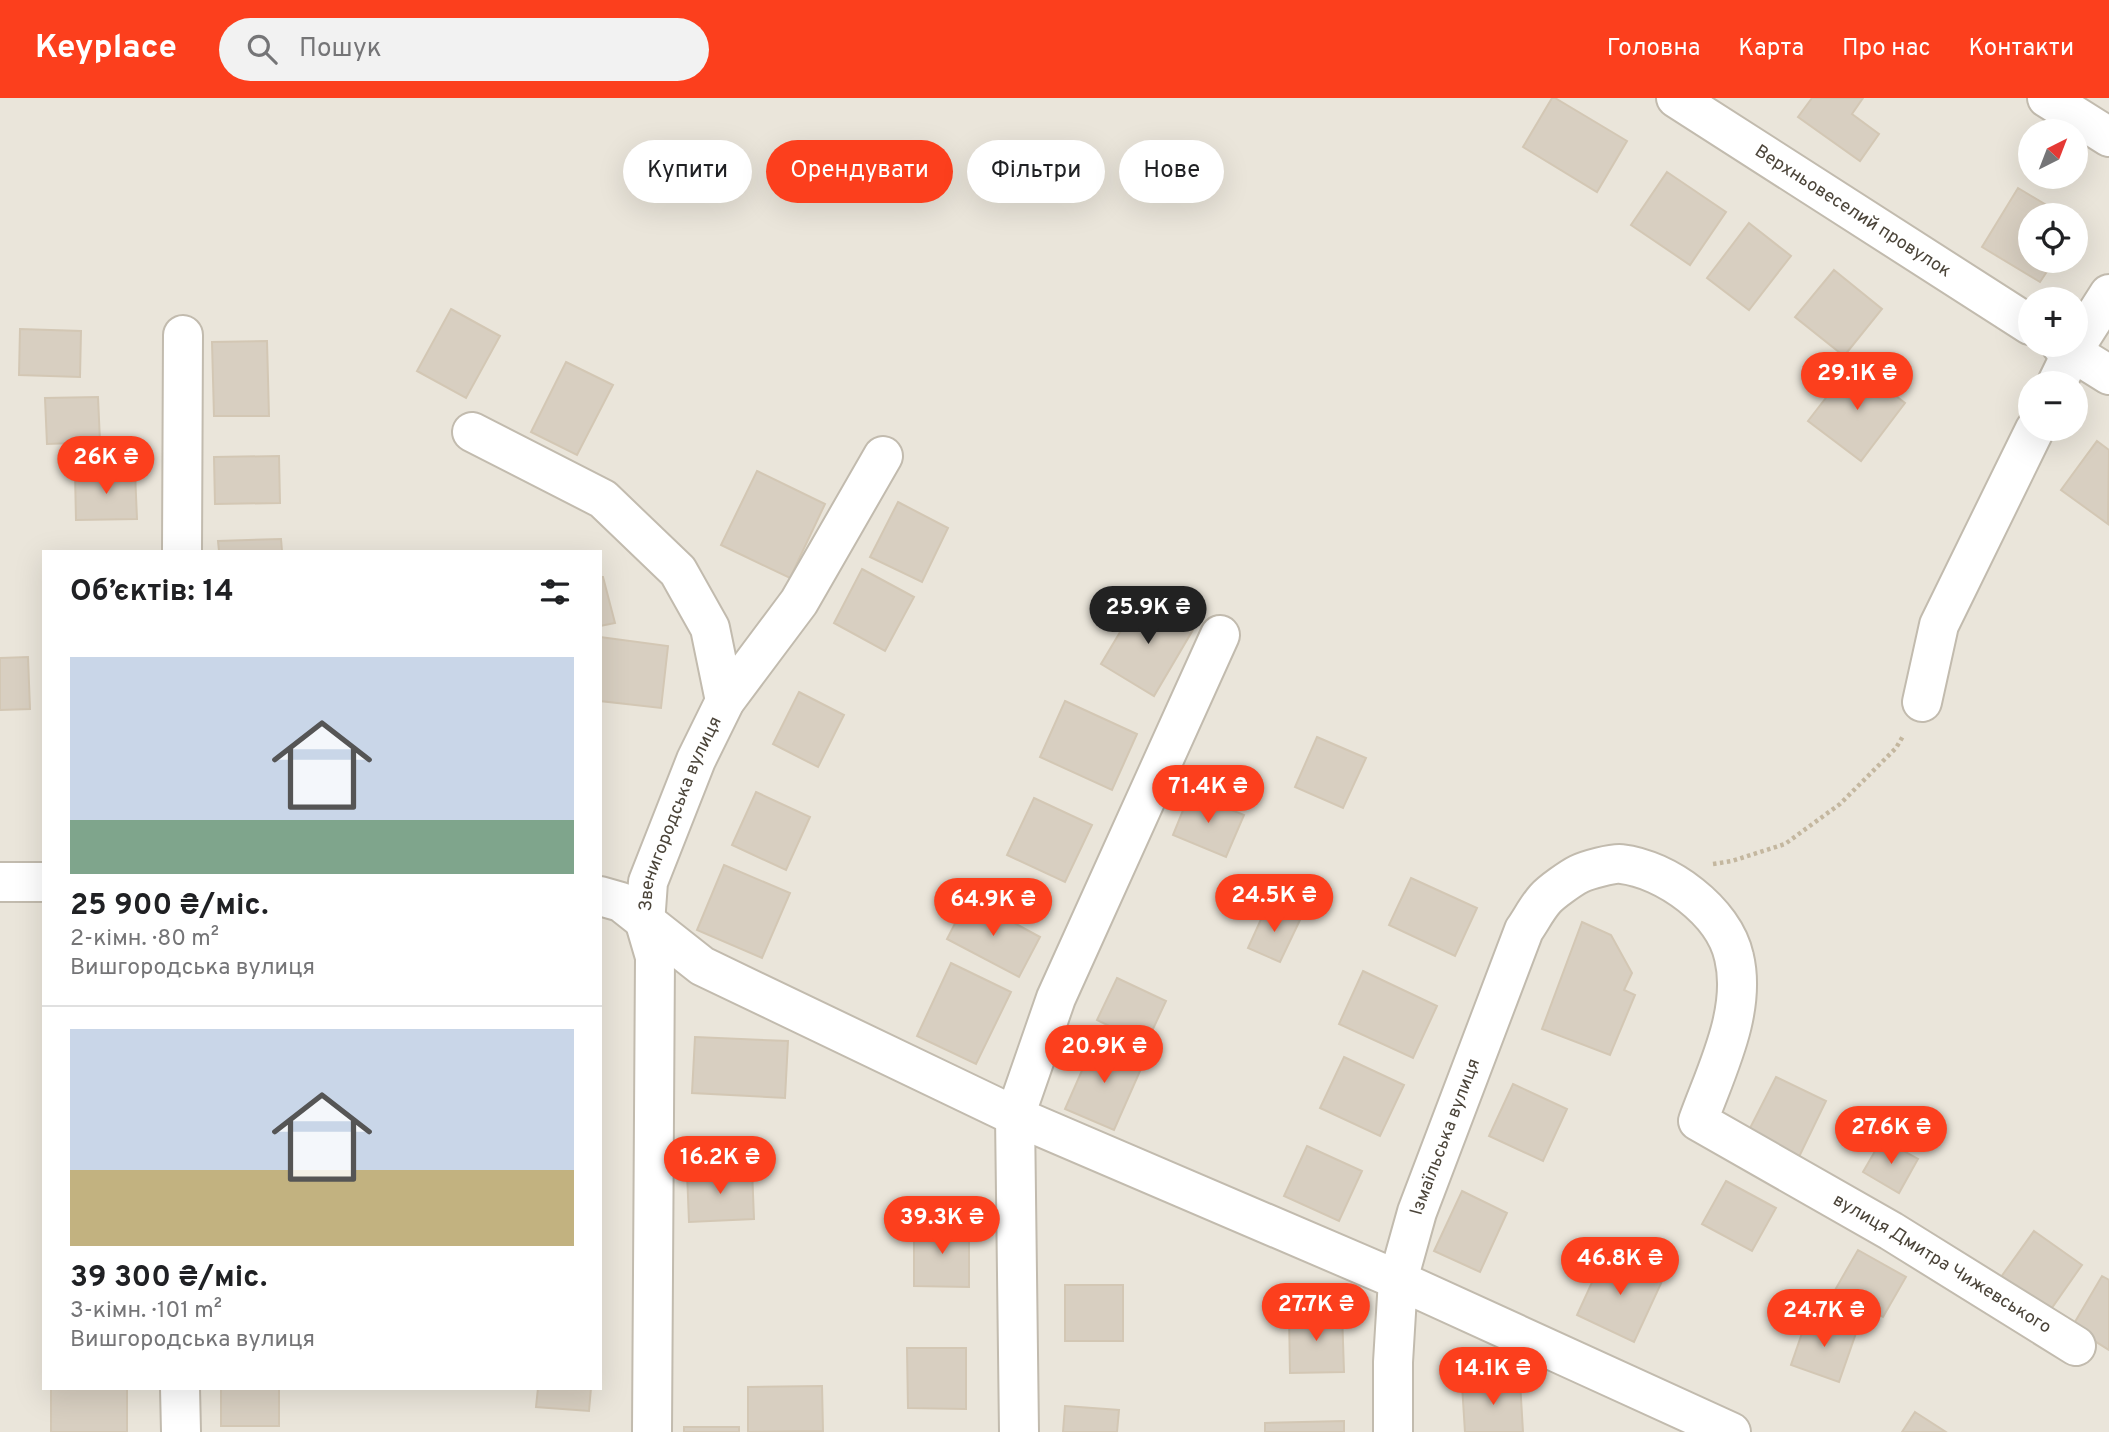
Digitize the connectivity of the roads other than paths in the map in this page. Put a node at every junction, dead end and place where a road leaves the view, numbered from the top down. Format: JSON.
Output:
{"nodes":[{"id":1,"x":1676,"y":98,"type":"edge"},
{"id":2,"x":2048,"y":98,"type":"edge"},
{"id":3,"x":2109,"y":136,"type":"edge"},
{"id":4,"x":2109,"y":294,"type":"edge"},
{"id":5,"x":2018,"y":317,"type":"edge"},
{"id":6,"x":183,"y":335,"type":"dead end"},
{"id":7,"x":2063,"y":360,"type":"edge"},
{"id":8,"x":2109,"y":375,"type":"edge"},
{"id":9,"x":472,"y":432,"type":"dead end"},
{"id":10,"x":2029,"y":441,"type":"edge"},
{"id":11,"x":883,"y":456,"type":"dead end"},
{"id":12,"x":182,"y":550,"type":"edge"},
{"id":13,"x":1220,"y":635,"type":"dead end"},
{"id":14,"x":725,"y":701,"type":"junction"},
{"id":15,"x":1922,"y":702,"type":"road end"},
{"id":16,"x":0,"y":882,"type":"edge"},
{"id":17,"x":42,"y":882,"type":"edge"},
{"id":18,"x":602,"y":897,"type":"edge"},
{"id":19,"x":645,"y":923,"type":"junction"},
{"id":20,"x":1014,"y":1116,"type":"junction"},
{"id":21,"x":1698,"y":1121,"type":"joint"},
{"id":22,"x":1398,"y":1280,"type":"junction"},
{"id":23,"x":2076,"y":1346,"type":"dead end"},
{"id":24,"x":180,"y":1390,"type":"edge"},
{"id":25,"x":181,"y":1432,"type":"edge"},
{"id":26,"x":652,"y":1432,"type":"edge"},
{"id":27,"x":1019,"y":1432,"type":"edge"},
{"id":28,"x":1393,"y":1432,"type":"edge"},
{"id":29,"x":1731,"y":1432,"type":"edge"}],
"edges":[{"from":1,"to":5,"type":"street","name":"Верхньовеселий провулок"},
{"from":2,"to":3,"type":"street"},
{"from":4,"to":7,"type":"street"},
{"from":6,"to":12,"type":"street"},
{"from":7,"to":8,"type":"street"},
{"from":9,"to":14,"type":"street","name":"Звенигородська вулиця"},
{"from":10,"to":15,"type":"street"},
{"from":11,"to":14,"type":"street","name":"Звенигородська вулиця"},
{"from":13,"to":20,"type":"street"},
{"from":14,"to":19,"type":"street","name":"Звенигородська вулиця"},
{"from":16,"to":17,"type":"street"},
{"from":18,"to":19,"type":"street"},
{"from":19,"to":20,"type":"street"},
{"from":19,"to":26,"type":"street","name":"Звенигородська вулиця"},
{"from":20,"to":22,"type":"street"},
{"from":20,"to":27,"type":"street"},
{"from":21,"to":22,"type":"street","name":"Ізмаїльська вулиця"},
{"from":21,"to":23,"type":"street","name":"вулиця Дмитра Чижевського"},
{"from":22,"to":28,"type":"street","name":"Ізмаїльська вулиця"},
{"from":22,"to":29,"type":"street"},
{"from":24,"to":25,"type":"street"}]}
